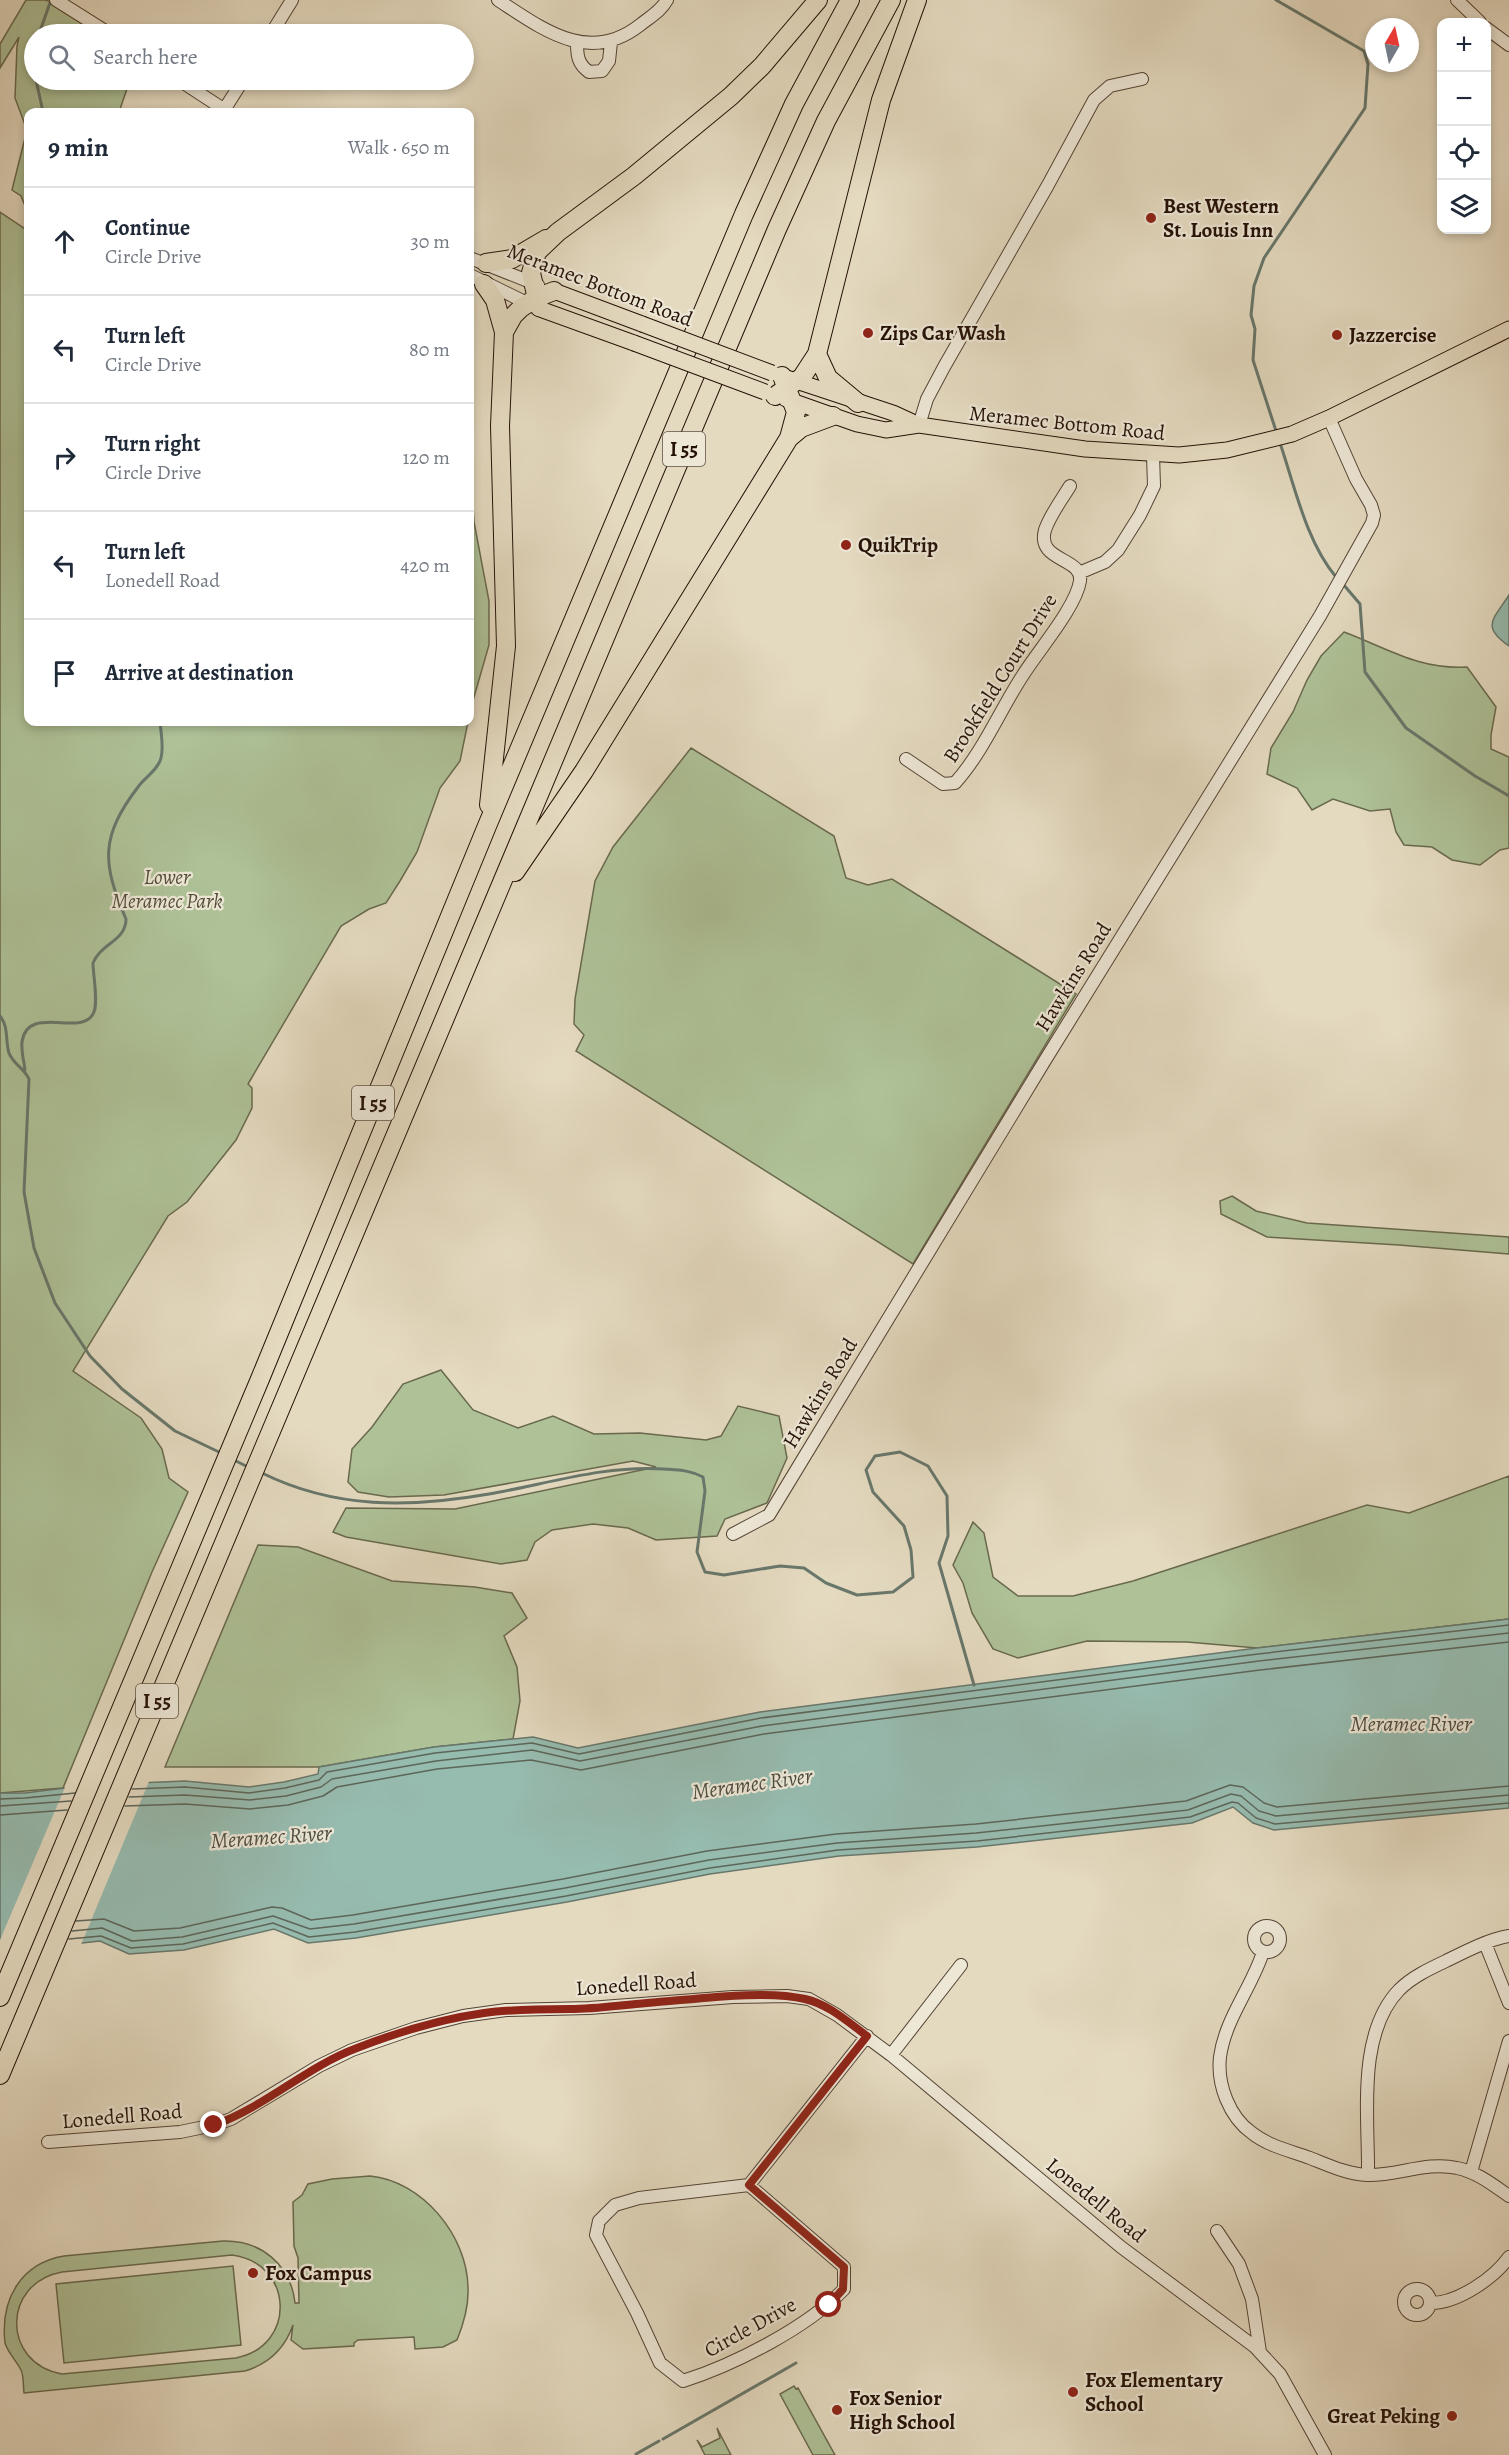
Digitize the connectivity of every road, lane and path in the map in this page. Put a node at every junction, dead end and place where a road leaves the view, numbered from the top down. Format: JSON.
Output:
{"nodes":[{"id":1,"x":292,"y":0,"type":"edge"},
{"id":2,"x":498,"y":0,"type":"edge"},
{"id":3,"x":667,"y":0,"type":"edge"},
{"id":4,"x":818,"y":0,"type":"edge"},
{"id":5,"x":850,"y":0,"type":"edge"},
{"id":6,"x":891,"y":0,"type":"edge"},
{"id":7,"x":917,"y":0,"type":"edge"},
{"id":8,"x":1457,"y":0,"type":"edge"},
{"id":9,"x":58,"y":1,"type":"edge"},
{"id":10,"x":1476,"y":18,"type":"edge"},
{"id":11,"x":94,"y":24,"type":"edge"},
{"id":12,"x":277,"y":24,"type":"edge"},
{"id":13,"x":1491,"y":32,"type":"edge"},
{"id":14,"x":611,"y":42,"type":"junction"},
{"id":15,"x":577,"y":43,"type":"junction"},
{"id":16,"x":1509,"y":45,"type":"edge"},
{"id":17,"x":1142,"y":79,"type":"dead end"},
{"id":18,"x":194,"y":90,"type":"edge"},
{"id":19,"x":238,"y":90,"type":"edge"},
{"id":20,"x":221,"y":108,"type":"edge"},
{"id":21,"x":228,"y":108,"type":"edge"},
{"id":22,"x":558,"y":232,"type":"junction"},
{"id":23,"x":478,"y":261,"type":"edge"},
{"id":24,"x":477,"y":279,"type":"edge"},
{"id":25,"x":554,"y":291,"type":"joint"},
{"id":26,"x":534,"y":298,"type":"junction"},
{"id":27,"x":1509,"y":328,"type":"edge"},
{"id":28,"x":504,"y":333,"type":"junction"},
{"id":29,"x":817,"y":354,"type":"junction"},
{"id":30,"x":782,"y":387,"type":"junction"},
{"id":31,"x":858,"y":403,"type":"junction"},
{"id":32,"x":833,"y":416,"type":"junction"},
{"id":33,"x":1329,"y":418,"type":"junction"},
{"id":34,"x":918,"y":425,"type":"junction"},
{"id":35,"x":789,"y":438,"type":"junction"},
{"id":36,"x":1153,"y":455,"type":"junction"},
{"id":37,"x":1070,"y":486,"type":"dead end"},
{"id":38,"x":1079,"y":573,"type":"junction"},
{"id":39,"x":906,"y":759,"type":"dead end"},
{"id":40,"x":487,"y":826,"type":"junction"},
{"id":41,"x":492,"y":906,"type":"junction"},
{"id":42,"x":733,"y":1534,"type":"dead end"},
{"id":43,"x":1509,"y":1936,"type":"edge"},
{"id":44,"x":1485,"y":1943,"type":"junction"},
{"id":45,"x":1263,"y":1952,"type":"dead end"},
{"id":46,"x":961,"y":1965,"type":"dead end"},
{"id":47,"x":0,"y":1997,"type":"edge"},
{"id":48,"x":1509,"y":2003,"type":"edge"},
{"id":49,"x":867,"y":2036,"type":"junction"},
{"id":50,"x":1509,"y":2041,"type":"edge"},
{"id":51,"x":891,"y":2055,"type":"junction"},
{"id":52,"x":0,"y":2075,"type":"edge"},
{"id":53,"x":48,"y":2142,"type":"dead end"},
{"id":54,"x":1471,"y":2172,"type":"junction"},
{"id":55,"x":1368,"y":2175,"type":"junction"},
{"id":56,"x":749,"y":2185,"type":"junction"},
{"id":57,"x":1509,"y":2196,"type":"edge"},
{"id":58,"x":1217,"y":2231,"type":"dead end"},
{"id":59,"x":1509,"y":2257,"type":"edge"},
{"id":60,"x":1431,"y":2303,"type":"dead end"},
{"id":61,"x":1260,"y":2352,"type":"junction"},
{"id":62,"x":1325,"y":2455,"type":"edge"}],
"edges":[{"from":1,"to":12,"type":"street"},
{"from":2,"to":15,"type":"street"},
{"from":3,"to":14,"type":"street"},
{"from":4,"to":22,"type":"highway"},
{"from":5,"to":40,"type":"highway","number":"I 55"},
{"from":6,"to":41,"type":"highway","number":"I 55"},
{"from":7,"to":29,"type":"highway"},
{"from":8,"to":10,"type":"street"},
{"from":9,"to":11,"type":"street"},
{"from":13,"to":16,"type":"street"},
{"from":14,"to":15,"type":"street"},
{"from":14,"to":15,"type":"street"},
{"from":17,"to":34,"type":"street"},
{"from":18,"to":20,"type":"street"},
{"from":19,"to":21,"type":"street"},
{"from":22,"to":23,"type":"highway"},
{"from":22,"to":26,"type":"highway"},
{"from":23,"to":26,"type":"street","name":"Meramec Bottom Road"},
{"from":24,"to":26,"type":"street","name":"Meramec Bottom Road"},
{"from":24,"to":28,"type":"highway"},
{"from":25,"to":26,"type":"highway"},
{"from":25,"to":30,"type":"main road","name":"Meramec Bottom Road","bridge":true},
{"from":26,"to":28,"type":"highway"},
{"from":26,"to":30,"type":"main road","name":"Meramec Bottom Road","bridge":true},
{"from":27,"to":33,"type":"main road","name":"Meramec Bottom Road"},
{"from":28,"to":40,"type":"highway"},
{"from":29,"to":30,"type":"highway"},
{"from":29,"to":31,"type":"highway"},
{"from":30,"to":31,"type":"main road","name":"Meramec Bottom Road"},
{"from":30,"to":32,"type":"main road","name":"Meramec Bottom Road"},
{"from":30,"to":35,"type":"highway"},
{"from":31,"to":34,"type":"main road","name":"Meramec Bottom Road"},
{"from":32,"to":34,"type":"main road","name":"Meramec Bottom Road"},
{"from":32,"to":35,"type":"highway"},
{"from":33,"to":36,"type":"main road","name":"Meramec Bottom Road"},
{"from":33,"to":42,"type":"street","name":"Hawkins Road"},
{"from":34,"to":36,"type":"main road","name":"Meramec Bottom Road"},
{"from":35,"to":41,"type":"highway"},
{"from":36,"to":38,"type":"street"},
{"from":37,"to":38,"type":"street"},
{"from":38,"to":39,"type":"street","name":"Brookfield Court Drive"},
{"from":40,"to":47,"type":"highway","number":"I 55"},
{"from":41,"to":52,"type":"highway","number":"I 55"},
{"from":43,"to":44,"type":"street"},
{"from":44,"to":48,"type":"street"},
{"from":44,"to":55,"type":"street"},
{"from":45,"to":55,"type":"street"},
{"from":46,"to":51,"type":"street"},
{"from":49,"to":51,"type":"street","name":"Lonedell Road"},
{"from":49,"to":53,"type":"street","name":"Lonedell Road"},
{"from":49,"to":56,"type":"street"},
{"from":50,"to":54,"type":"street"},
{"from":51,"to":61,"type":"street","name":"Lonedell Road"},
{"from":54,"to":55,"type":"street"},
{"from":54,"to":57,"type":"street"},
{"from":56,"to":56,"type":"street","name":"Circle Drive"},
{"from":58,"to":61,"type":"street"},
{"from":59,"to":60,"type":"street"},
{"from":61,"to":62,"type":"street","name":"Lonedell Road"}]}
